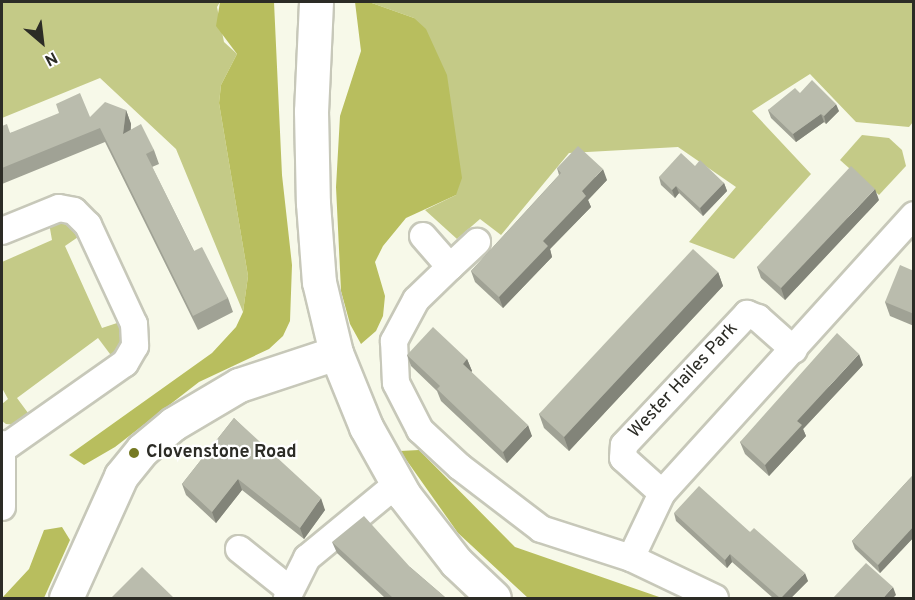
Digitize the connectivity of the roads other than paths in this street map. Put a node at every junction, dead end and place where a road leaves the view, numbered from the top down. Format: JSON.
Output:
{"nodes":[{"id":1,"x":316,"y":2,"type":"edge"},
{"id":2,"x":914,"y":215,"type":"edge"},
{"id":3,"x":2,"y":231,"type":"edge"},
{"id":4,"x":423,"y":236,"type":"dead end"},
{"id":5,"x":902,"y":241,"type":"edge"},
{"id":6,"x":477,"y":242,"type":"dead end"},
{"id":7,"x":450,"y":267,"type":"junction"},
{"id":8,"x":794,"y":350,"type":"junction"},
{"id":9,"x":336,"y":353,"type":"junction"},
{"id":10,"x":3,"y":446,"type":"edge"},
{"id":11,"x":398,"y":483,"type":"junction"},
{"id":12,"x":662,"y":493,"type":"junction"},
{"id":13,"x":2,"y":507,"type":"edge"},
{"id":14,"x":239,"y":549,"type":"dead end"},
{"id":15,"x":631,"y":558,"type":"junction"},
{"id":16,"x":289,"y":594,"type":"edge"},
{"id":17,"x":66,"y":598,"type":"edge"},
{"id":18,"x":494,"y":598,"type":"edge"},
{"id":19,"x":715,"y":598,"type":"edge"}],
"edges":[{"from":1,"to":9,"type":"street"},
{"from":2,"to":5,"type":"street"},
{"from":3,"to":10,"type":"street"},
{"from":4,"to":7,"type":"street"},
{"from":5,"to":8,"type":"street"},
{"from":6,"to":7,"type":"street"},
{"from":7,"to":15,"type":"street"},
{"from":8,"to":12,"type":"street"},
{"from":8,"to":12,"type":"street","name":"Wester Hailes Park"},
{"from":9,"to":11,"type":"street"},
{"from":9,"to":17,"type":"street"},
{"from":10,"to":13,"type":"street"},
{"from":11,"to":16,"type":"street"},
{"from":11,"to":18,"type":"street"},
{"from":12,"to":15,"type":"street"},
{"from":14,"to":16,"type":"street"},
{"from":15,"to":19,"type":"street"}]}
